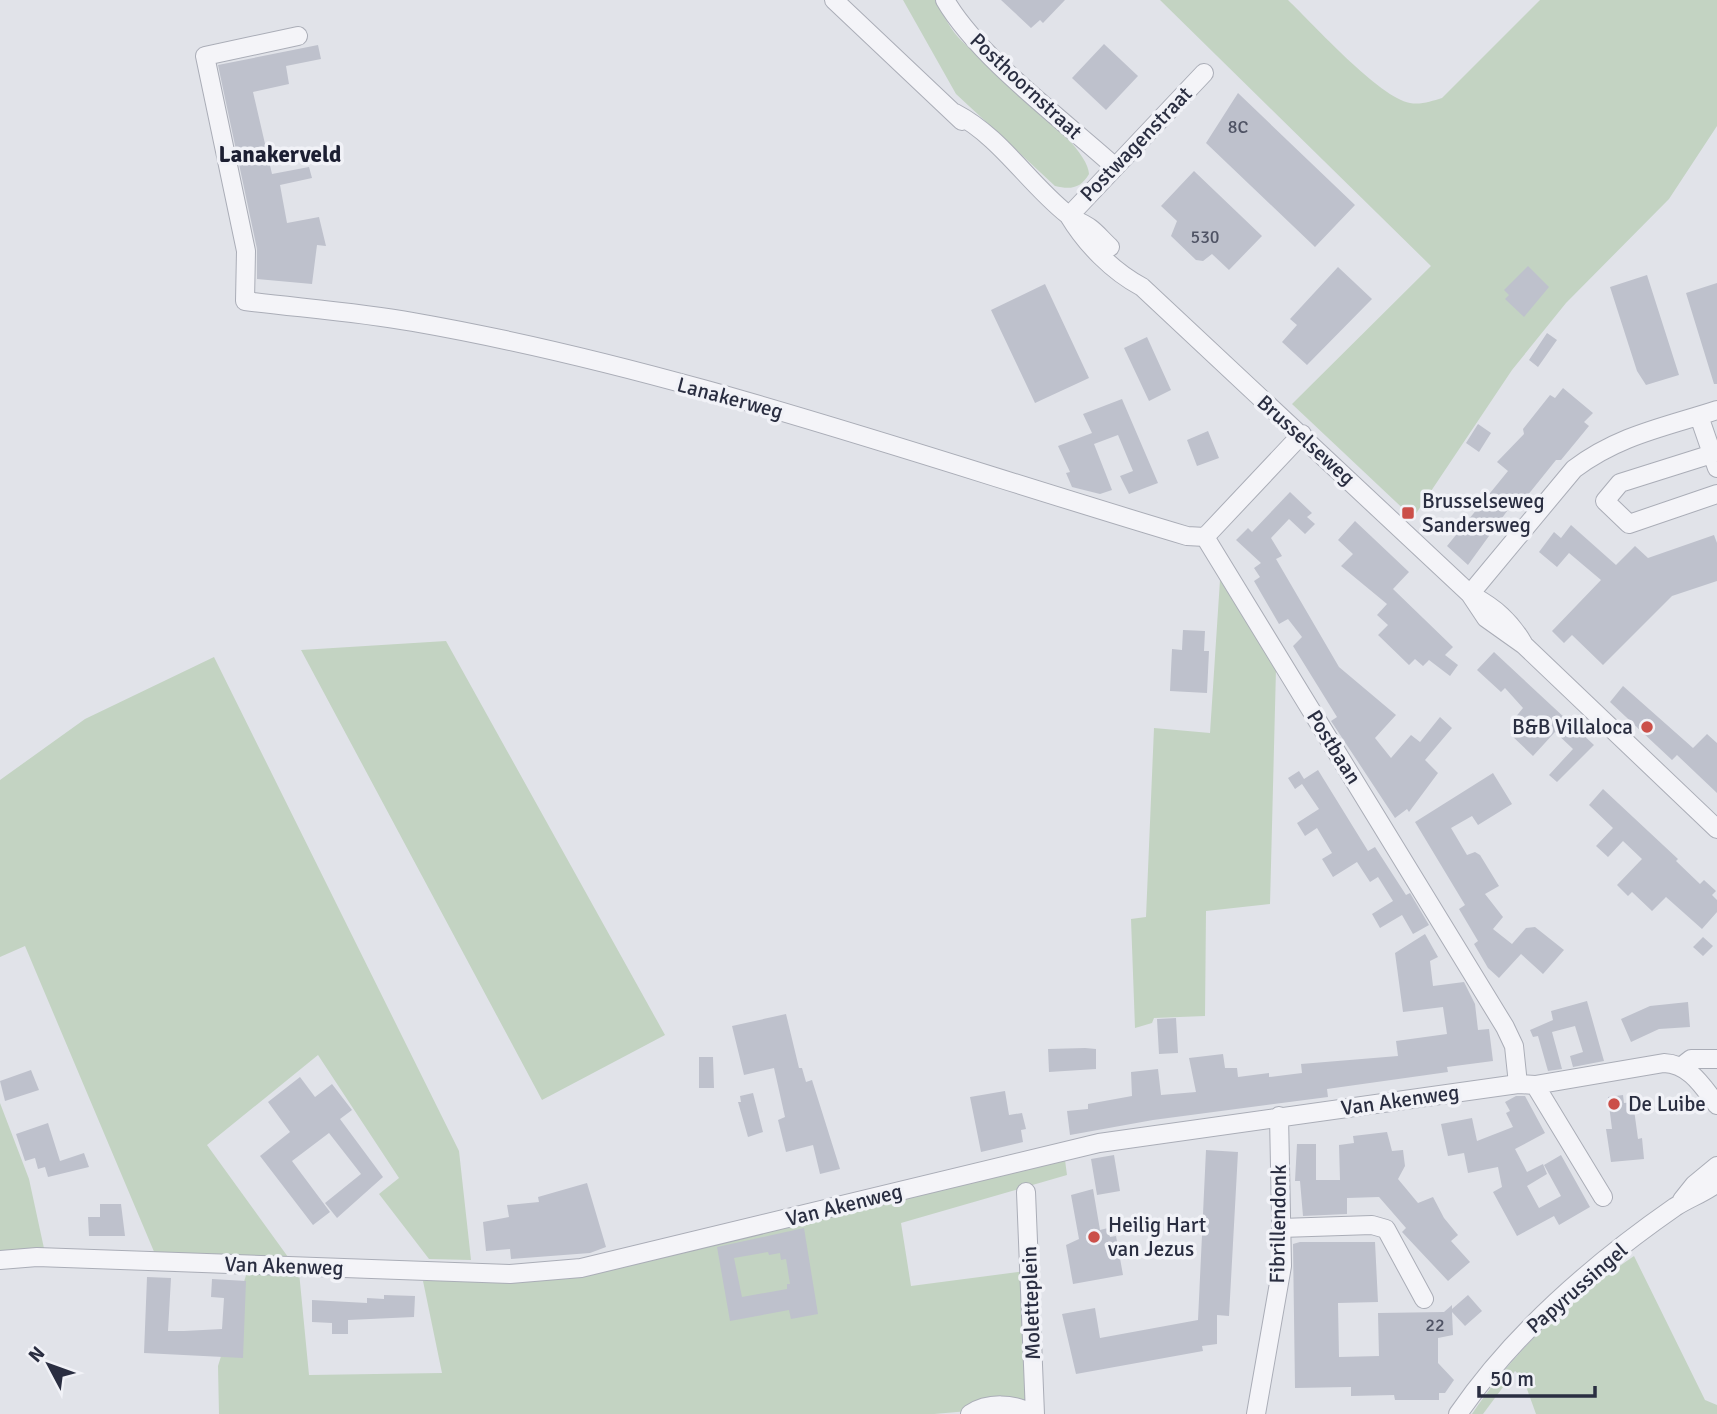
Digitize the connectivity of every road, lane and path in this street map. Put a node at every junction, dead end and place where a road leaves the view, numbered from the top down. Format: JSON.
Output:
{"nodes":[{"id":1,"x":834,"y":0,"type":"edge"},
{"id":2,"x":945,"y":0,"type":"edge"},
{"id":3,"x":298,"y":36,"type":"dead end"},
{"id":4,"x":1204,"y":74,"type":"dead end"},
{"id":5,"x":1114,"y":166,"type":"junction"},
{"id":6,"x":1069,"y":216,"type":"junction"},
{"id":7,"x":1717,"y":410,"type":"edge"},
{"id":8,"x":1699,"y":416,"type":"junction"},
{"id":9,"x":1302,"y":435,"type":"junction"},
{"id":10,"x":1714,"y":461,"type":"edge"},
{"id":11,"x":1717,"y":494,"type":"edge"},
{"id":12,"x":1205,"y":537,"type":"junction"},
{"id":13,"x":1470,"y":594,"type":"junction"},
{"id":14,"x":1717,"y":829,"type":"edge"},
{"id":15,"x":1717,"y":1059,"type":"edge"},
{"id":16,"x":1682,"y":1066,"type":"junction"},
{"id":17,"x":1527,"y":1085,"type":"junction"},
{"id":18,"x":1717,"y":1105,"type":"edge"},
{"id":19,"x":1279,"y":1116,"type":"junction"},
{"id":20,"x":1717,"y":1166,"type":"edge"},
{"id":21,"x":1717,"y":1183,"type":"edge"},
{"id":22,"x":1026,"y":1192,"type":"dead end"},
{"id":23,"x":1603,"y":1197,"type":"dead end"},
{"id":24,"x":1678,"y":1205,"type":"junction"},
{"id":25,"x":1281,"y":1228,"type":"junction"},
{"id":26,"x":0,"y":1260,"type":"edge"},
{"id":27,"x":1424,"y":1299,"type":"dead end"},
{"id":28,"x":970,"y":1414,"type":"edge"},
{"id":29,"x":1033,"y":1414,"type":"edge"},
{"id":30,"x":1256,"y":1414,"type":"edge"},
{"id":31,"x":1458,"y":1414,"type":"edge"}],
"edges":[{"from":1,"to":6,"type":"street","name":"Brusselseweg"},
{"from":2,"to":5,"type":"street","name":"Posthoornstraat"},
{"from":3,"to":12,"type":"street","name":"Lanakerweg"},
{"from":4,"to":5,"type":"street","name":"Postwagenstraat"},
{"from":5,"to":6,"type":"street","name":"Postwagenstraat"},
{"from":6,"to":9,"type":"street","name":"Brusselseweg"},
{"from":7,"to":8,"type":"street"},
{"from":8,"to":10,"type":"street"},
{"from":8,"to":13,"type":"street"},
{"from":9,"to":12,"type":"street"},
{"from":9,"to":13,"type":"street","name":"Brusselseweg"},
{"from":10,"to":11,"type":"street"},
{"from":12,"to":17,"type":"street","name":"Postbaan"},
{"from":13,"to":14,"type":"street","name":"Brusselseweg"},
{"from":15,"to":16,"type":"street","name":"Van Akenweg"},
{"from":16,"to":17,"type":"street","name":"Van Akenweg"},
{"from":16,"to":18,"type":"street"},
{"from":17,"to":19,"type":"street","name":"Van Akenweg"},
{"from":17,"to":23,"type":"street","name":"Postbaan"},
{"from":19,"to":25,"type":"street","name":"Fibrillendonk"},
{"from":19,"to":26,"type":"street","name":"Van Akenweg"},
{"from":20,"to":24,"type":"street","name":"Papyrussingel"},
{"from":21,"to":24,"type":"street","name":"Papyrussingel"},
{"from":22,"to":29,"type":"street","name":"Moletteplein"},
{"from":24,"to":31,"type":"street","name":"Papyrussingel"},
{"from":25,"to":27,"type":"street"},
{"from":25,"to":30,"type":"street","name":"Fibrillendonk"},
{"from":28,"to":29,"type":"street"}]}
